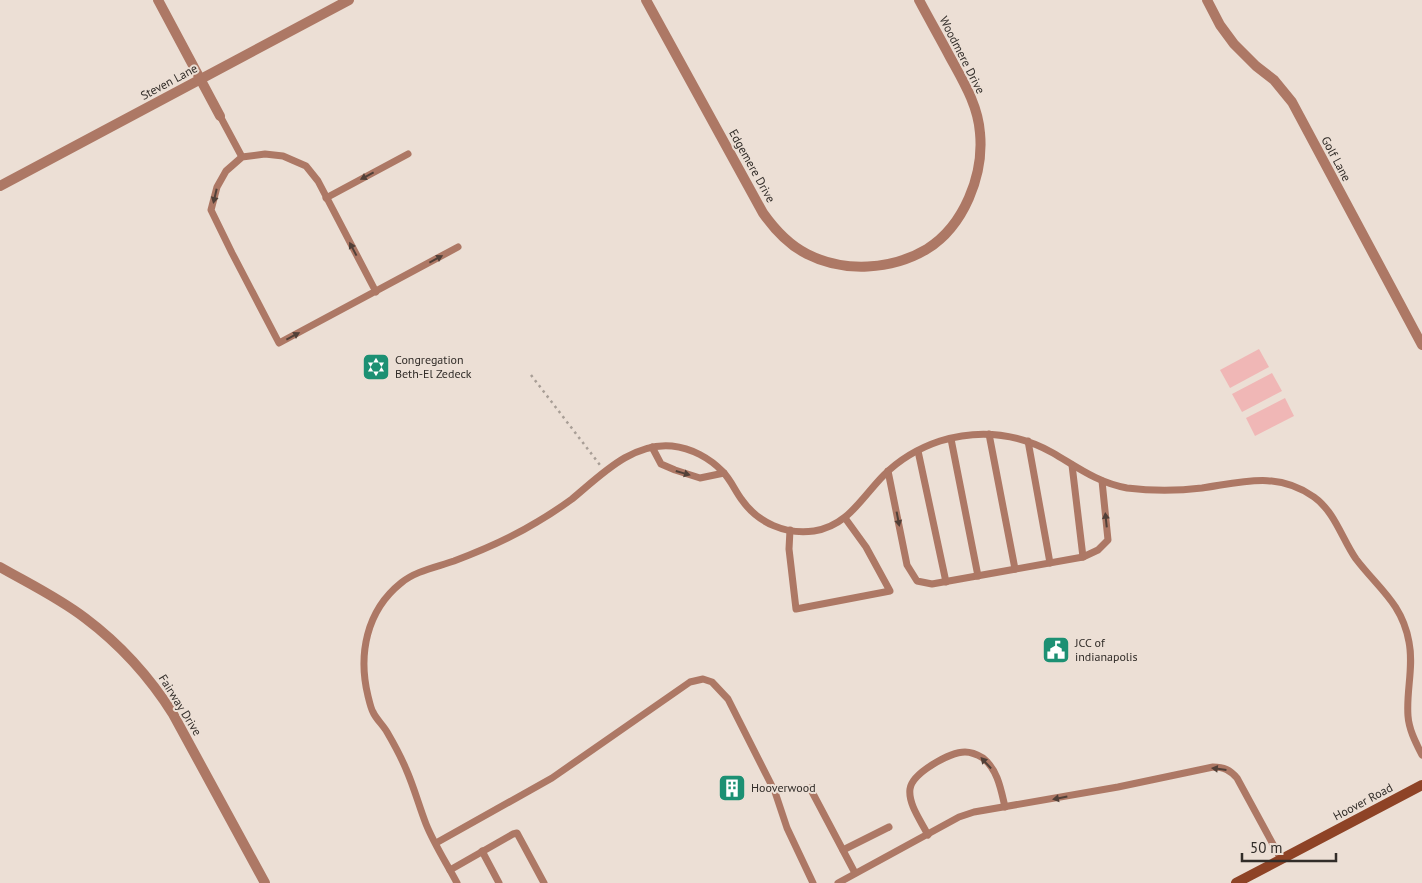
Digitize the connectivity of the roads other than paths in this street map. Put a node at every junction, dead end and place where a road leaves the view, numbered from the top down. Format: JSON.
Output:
{"nodes":[{"id":1,"x":158,"y":0,"type":"edge"},
{"id":2,"x":349,"y":0,"type":"edge"},
{"id":3,"x":646,"y":0,"type":"edge"},
{"id":4,"x":919,"y":0,"type":"edge"},
{"id":5,"x":1207,"y":0,"type":"edge"},
{"id":6,"x":200,"y":80,"type":"junction"},
{"id":7,"x":220,"y":116,"type":"joint"},
{"id":8,"x":408,"y":154,"type":"dead end"},
{"id":9,"x":242,"y":157,"type":"junction"},
{"id":10,"x":0,"y":186,"type":"edge"},
{"id":11,"x":326,"y":198,"type":"junction"},
{"id":12,"x":458,"y":247,"type":"dead end"},
{"id":13,"x":894,"y":262,"type":"joint"},
{"id":14,"x":376,"y":292,"type":"junction"},
{"id":15,"x":1422,"y":345,"type":"edge"},
{"id":16,"x":988,"y":434,"type":"junction"},
{"id":17,"x":951,"y":439,"type":"junction"},
{"id":18,"x":1028,"y":441,"type":"junction"},
{"id":19,"x":652,"y":447,"type":"junction"},
{"id":20,"x":918,"y":451,"type":"junction"},
{"id":21,"x":1072,"y":465,"type":"junction"},
{"id":22,"x":888,"y":471,"type":"junction"},
{"id":23,"x":724,"y":473,"type":"junction"},
{"id":24,"x":1102,"y":481,"type":"junction"},
{"id":25,"x":846,"y":518,"type":"junction"},
{"id":26,"x":790,"y":530,"type":"junction"},
{"id":27,"x":1083,"y":557,"type":"junction"},
{"id":28,"x":1050,"y":563,"type":"junction"},
{"id":29,"x":0,"y":567,"type":"edge"},
{"id":30,"x":1015,"y":569,"type":"junction"},
{"id":31,"x":978,"y":576,"type":"junction"},
{"id":32,"x":946,"y":582,"type":"junction"},
{"id":33,"x":1422,"y":755,"type":"edge"},
{"id":34,"x":1422,"y":785,"type":"edge"},
{"id":35,"x":810,"y":788,"type":"dead end"},
{"id":36,"x":1004,"y":807,"type":"junction"},
{"id":37,"x":889,"y":827,"type":"dead end"},
{"id":38,"x":928,"y":834,"type":"junction"},
{"id":39,"x":436,"y":843,"type":"junction"},
{"id":40,"x":843,"y":850,"type":"junction"},
{"id":41,"x":482,"y":851,"type":"junction"},
{"id":42,"x":1281,"y":859,"type":"junction"},
{"id":43,"x":450,"y":870,"type":"junction"},
{"id":44,"x":855,"y":874,"type":"junction"},
{"id":45,"x":265,"y":883,"type":"edge"},
{"id":46,"x":457,"y":883,"type":"edge"},
{"id":47,"x":500,"y":883,"type":"edge"},
{"id":48,"x":544,"y":883,"type":"edge"},
{"id":49,"x":813,"y":883,"type":"edge"},
{"id":50,"x":838,"y":883,"type":"edge"},
{"id":51,"x":1236,"y":883,"type":"edge"}],
"edges":[{"from":1,"to":6,"type":"street"},
{"from":2,"to":6,"type":"street","name":"Steven Lane"},
{"from":3,"to":13,"type":"street","name":"Edgemere Drive"},
{"from":4,"to":13,"type":"street","name":"Woodmere Drive"},
{"from":5,"to":15,"type":"street","name":"Golf Lane"},
{"from":6,"to":7,"type":"street"},
{"from":6,"to":10,"type":"street","name":"Steven Lane"},
{"from":7,"to":9,"type":"lane"},
{"from":8,"to":11,"type":"lane","one_way":true},
{"from":9,"to":11,"type":"lane"},
{"from":9,"to":14,"type":"lane","one_way":true},
{"from":14,"to":11,"type":"lane","one_way":true},
{"from":14,"to":12,"type":"lane","one_way":true},
{"from":16,"to":17,"type":"lane"},
{"from":16,"to":18,"type":"lane"},
{"from":16,"to":30,"type":"lane"},
{"from":17,"to":20,"type":"lane"},
{"from":17,"to":31,"type":"lane"},
{"from":18,"to":21,"type":"lane"},
{"from":18,"to":28,"type":"lane"},
{"from":19,"to":23,"type":"lane"},
{"from":19,"to":23,"type":"lane","one_way":true},
{"from":19,"to":39,"type":"lane"},
{"from":20,"to":22,"type":"lane"},
{"from":20,"to":32,"type":"lane"},
{"from":21,"to":24,"type":"lane"},
{"from":21,"to":27,"type":"lane"},
{"from":22,"to":25,"type":"lane"},
{"from":22,"to":32,"type":"lane","one_way":true},
{"from":23,"to":26,"type":"lane"},
{"from":27,"to":24,"type":"lane","one_way":true},
{"from":24,"to":33,"type":"lane"},
{"from":25,"to":26,"type":"lane"},
{"from":25,"to":26,"type":"lane"},
{"from":27,"to":28,"type":"lane"},
{"from":28,"to":30,"type":"lane"},
{"from":29,"to":45,"type":"street","name":"Fairway Drive"},
{"from":30,"to":31,"type":"lane"},
{"from":31,"to":32,"type":"lane"},
{"from":34,"to":42,"type":"street","name":"Hoover Road"},
{"from":35,"to":40,"type":"lane"},
{"from":36,"to":38,"type":"lane"},
{"from":36,"to":38,"type":"lane","one_way":true},
{"from":42,"to":36,"type":"lane","one_way":true},
{"from":37,"to":40,"type":"lane"},
{"from":38,"to":44,"type":"lane"},
{"from":39,"to":43,"type":"lane"},
{"from":39,"to":49,"type":"lane"},
{"from":40,"to":44,"type":"lane"},
{"from":41,"to":43,"type":"lane"},
{"from":41,"to":47,"type":"lane"},
{"from":41,"to":48,"type":"lane"},
{"from":42,"to":51,"type":"street","name":"Hoover Road"},
{"from":43,"to":46,"type":"lane"},
{"from":44,"to":50,"type":"lane"}]}
